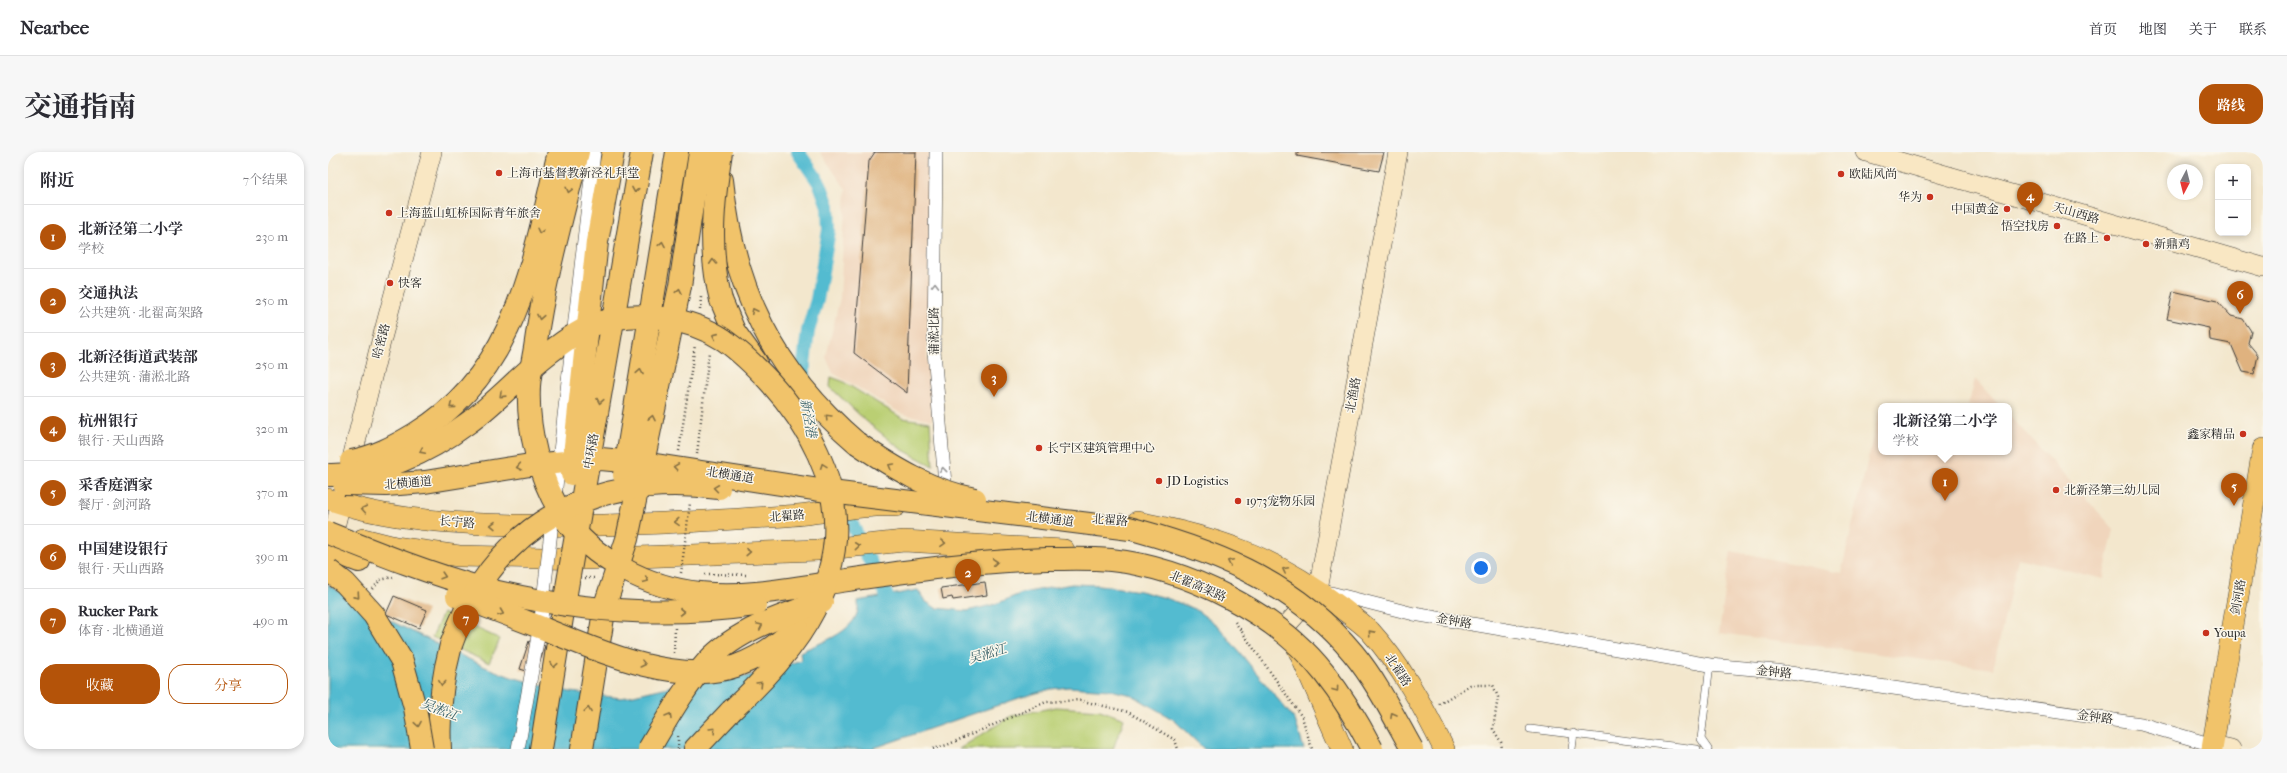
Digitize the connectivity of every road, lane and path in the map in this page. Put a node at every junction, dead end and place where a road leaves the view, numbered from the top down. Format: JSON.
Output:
{"nodes":[{"id":1,"x":432,"y":152,"type":"edge"},
{"id":2,"x":560,"y":152,"type":"edge"},
{"id":3,"x":578,"y":152,"type":"edge"},
{"id":4,"x":594,"y":152,"type":"edge"},
{"id":5,"x":613,"y":152,"type":"edge"},
{"id":6,"x":642,"y":152,"type":"edge"},
{"id":7,"x":677,"y":152,"type":"edge"},
{"id":8,"x":700,"y":152,"type":"edge"},
{"id":9,"x":722,"y":152,"type":"edge"},
{"id":10,"x":936,"y":152,"type":"edge"},
{"id":11,"x":1398,"y":152,"type":"edge"},
{"id":12,"x":1866,"y":152,"type":"edge"},
{"id":13,"x":2263,"y":268,"type":"edge"},
{"id":14,"x":702,"y":291,"type":"dead end"},
{"id":15,"x":699,"y":314,"type":"dead end"},
{"id":16,"x":696,"y":337,"type":"dead end"},
{"id":17,"x":780,"y":393,"type":"junction"},
{"id":18,"x":2263,"y":449,"type":"edge"},
{"id":19,"x":679,"y":453,"type":"dead end"},
{"id":20,"x":328,"y":463,"type":"edge"},
{"id":21,"x":328,"y":475,"type":"edge"},
{"id":22,"x":328,"y":483,"type":"edge"},
{"id":23,"x":335,"y":501,"type":"edge"},
{"id":24,"x":947,"y":509,"type":"junction"},
{"id":25,"x":588,"y":527,"type":"joint"},
{"id":26,"x":1130,"y":529,"type":"junction"},
{"id":27,"x":329,"y":536,"type":"edge"},
{"id":28,"x":957,"y":565,"type":"junction"},
{"id":29,"x":328,"y":570,"type":"edge"},
{"id":30,"x":1318,"y":590,"type":"junction"},
{"id":31,"x":565,"y":599,"type":"junction"},
{"id":32,"x":605,"y":605,"type":"junction"},
{"id":33,"x":812,"y":612,"type":"junction"},
{"id":34,"x":1230,"y":618,"type":"dead end"},
{"id":35,"x":1285,"y":627,"type":"junction"},
{"id":36,"x":1710,"y":665,"type":"junction"},
{"id":37,"x":1426,"y":712,"type":"junction"},
{"id":38,"x":1530,"y":729,"type":"dead end"},
{"id":39,"x":1574,"y":733,"type":"junction"},
{"id":40,"x":2216,"y":748,"type":"edge"},
{"id":41,"x":422,"y":749,"type":"edge"},
{"id":42,"x":440,"y":749,"type":"edge"},
{"id":43,"x":518,"y":749,"type":"edge"},
{"id":44,"x":541,"y":749,"type":"edge"},
{"id":45,"x":582,"y":749,"type":"edge"},
{"id":46,"x":649,"y":749,"type":"edge"},
{"id":47,"x":695,"y":749,"type":"edge"},
{"id":48,"x":933,"y":749,"type":"edge"},
{"id":49,"x":1178,"y":749,"type":"edge"},
{"id":50,"x":1312,"y":749,"type":"edge"},
{"id":51,"x":1342,"y":749,"type":"edge"},
{"id":52,"x":1372,"y":749,"type":"edge"},
{"id":53,"x":1412,"y":749,"type":"edge"},
{"id":54,"x":1444,"y":749,"type":"edge"},
{"id":55,"x":1502,"y":749,"type":"edge"},
{"id":56,"x":1572,"y":749,"type":"edge"},
{"id":57,"x":1697,"y":749,"type":"edge"},
{"id":58,"x":1708,"y":749,"type":"edge"}],
"edges":[{"from":1,"to":23,"type":"street","name":"哈密路"},
{"from":2,"to":20,"type":"highway","one_way":true,"bridge":true},
{"from":3,"to":28,"type":"highway","one_way":true,"bridge":true},
{"from":4,"to":43,"type":"street","bridge":true},
{"from":5,"to":31,"type":"highway","bridge":true},
{"from":6,"to":31,"type":"highway","name":"中环路","one_way":true,"bridge":true},
{"from":32,"to":7,"type":"highway","one_way":true,"bridge":true},
{"from":32,"to":8,"type":"highway","one_way":true,"bridge":true},
{"from":17,"to":9,"type":"highway","one_way":true,"bridge":true},
{"from":26,"to":9,"type":"highway","one_way":true,"bridge":true},
{"from":24,"to":10,"type":"street","name":"蒲淞北路","one_way":true},
{"from":11,"to":30,"type":"street","name":"北渔路"},
{"from":12,"to":13,"type":"street","name":"天山西路"},
{"from":14,"to":15,"type":"path"},
{"from":16,"to":19,"type":"path"},
{"from":17,"to":21,"type":"highway","one_way":true,"bridge":true},
{"from":33,"to":17,"type":"highway","one_way":true,"bridge":true},
{"from":18,"to":40,"type":"main road","name":"剑河路"},
{"from":26,"to":22,"type":"highway","name":"北横通道","one_way":true,"bridge":true},
{"from":25,"to":23,"type":"main road","name":"长宁路","one_way":true},
{"from":23,"to":27,"type":"street","name":"哈密路"},
{"from":24,"to":25,"type":"main road","name":"北翟路","one_way":true},
{"from":30,"to":24,"type":"main road","name":"北翟路","one_way":true},
{"from":26,"to":42,"type":"highway","one_way":true,"bridge":true},
{"from":53,"to":26,"type":"highway","one_way":true,"bridge":true},
{"from":27,"to":28,"type":"highway","one_way":true,"bridge":true},
{"from":27,"to":33,"type":"highway","one_way":true,"bridge":true},
{"from":27,"to":35,"type":"main road","one_way":true},
{"from":46,"to":28,"type":"highway","one_way":true,"bridge":true},
{"from":28,"to":52,"type":"highway","name":"北翟高架路","one_way":true,"bridge":true},
{"from":29,"to":41,"type":"highway","one_way":true,"bridge":true},
{"from":30,"to":35,"type":"street"},
{"from":30,"to":36,"type":"street","name":"金钟路"},
{"from":37,"to":30,"type":"main road","name":"北翟路","one_way":true},
{"from":31,"to":44,"type":"highway","name":"中环路","one_way":true,"bridge":true},
{"from":45,"to":32,"type":"highway","one_way":true,"bridge":true},
{"from":47,"to":33,"type":"highway","one_way":true,"bridge":true},
{"from":34,"to":50,"type":"path"},
{"from":35,"to":51,"type":"main road"},
{"from":36,"to":40,"type":"street","name":"金钟路"},
{"from":36,"to":58,"type":"lane"},
{"from":37,"to":54,"type":"main road","name":"北翟路"},
{"from":37,"to":55,"type":"path"},
{"from":38,"to":39,"type":"lane"},
{"from":39,"to":56,"type":"lane"},
{"from":39,"to":57,"type":"lane"},
{"from":48,"to":49,"type":"path"}]}
